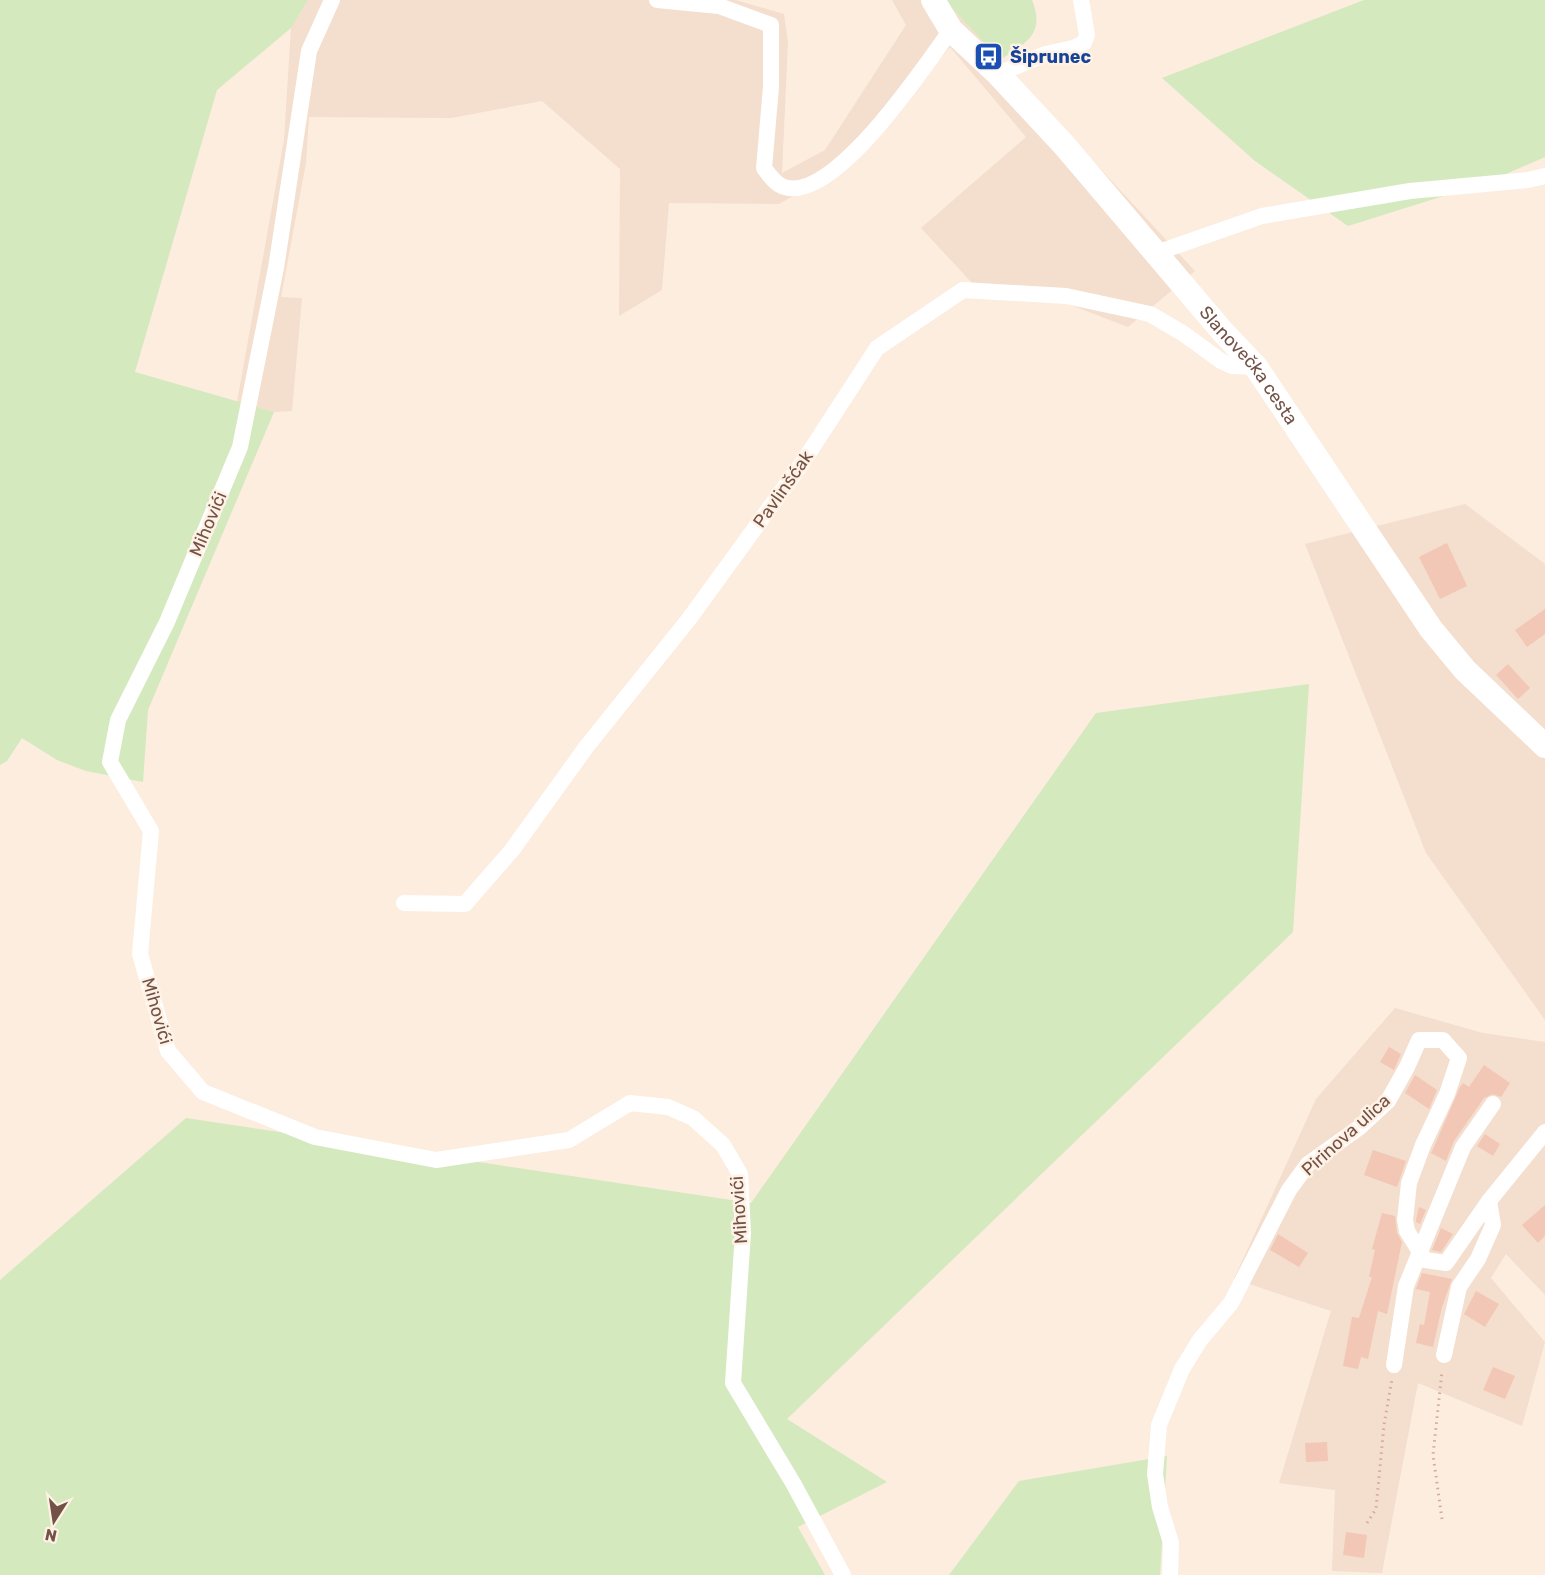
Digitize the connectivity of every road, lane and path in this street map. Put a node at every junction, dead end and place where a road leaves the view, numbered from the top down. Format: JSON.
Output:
{"nodes":[{"id":1,"x":332,"y":0,"type":"edge"},
{"id":2,"x":657,"y":0,"type":"edge"},
{"id":3,"x":933,"y":0,"type":"edge"},
{"id":4,"x":1081,"y":0,"type":"edge"},
{"id":5,"x":951,"y":30,"type":"junction"},
{"id":6,"x":998,"y":74,"type":"junction"},
{"id":7,"x":1545,"y":176,"type":"edge"},
{"id":8,"x":1156,"y":253,"type":"junction"},
{"id":9,"x":1256,"y":367,"type":"junction"},
{"id":10,"x":1545,"y":746,"type":"edge"},
{"id":11,"x":404,"y":903,"type":"dead end"},
{"id":12,"x":1493,"y":1104,"type":"dead end"},
{"id":13,"x":1545,"y":1132,"type":"edge"},
{"id":14,"x":1489,"y":1201,"type":"junction"},
{"id":15,"x":1420,"y":1251,"type":"junction"},
{"id":16,"x":1444,"y":1355,"type":"joint"},
{"id":17,"x":1394,"y":1365,"type":"joint"},
{"id":18,"x":1442,"y":1519,"type":"dead end"},
{"id":19,"x":1366,"y":1523,"type":"dead end"},
{"id":20,"x":843,"y":1575,"type":"edge"},
{"id":21,"x":1170,"y":1575,"type":"edge"}],
"edges":[{"from":1,"to":20,"type":"street","name":"Mihovići"},
{"from":2,"to":5,"type":"street"},
{"from":3,"to":5,"type":"street","name":"Slanovečka cesta"},
{"from":4,"to":6,"type":"street"},
{"from":5,"to":6,"type":"street","name":"Slanovečka cesta"},
{"from":6,"to":8,"type":"street","name":"Slanovečka cesta"},
{"from":7,"to":8,"type":"street"},
{"from":8,"to":9,"type":"street","name":"Slanovečka cesta"},
{"from":9,"to":10,"type":"street","name":"Slanovečka cesta"},
{"from":9,"to":11,"type":"street","name":"Pavlinšćak"},
{"from":12,"to":15,"type":"street"},
{"from":13,"to":14,"type":"street"},
{"from":14,"to":15,"type":"street"},
{"from":14,"to":16,"type":"street"},
{"from":15,"to":17,"type":"street"},
{"from":15,"to":21,"type":"street","name":"Pirinova ulica"},
{"from":16,"to":18,"type":"path"},
{"from":17,"to":19,"type":"path"}]}
